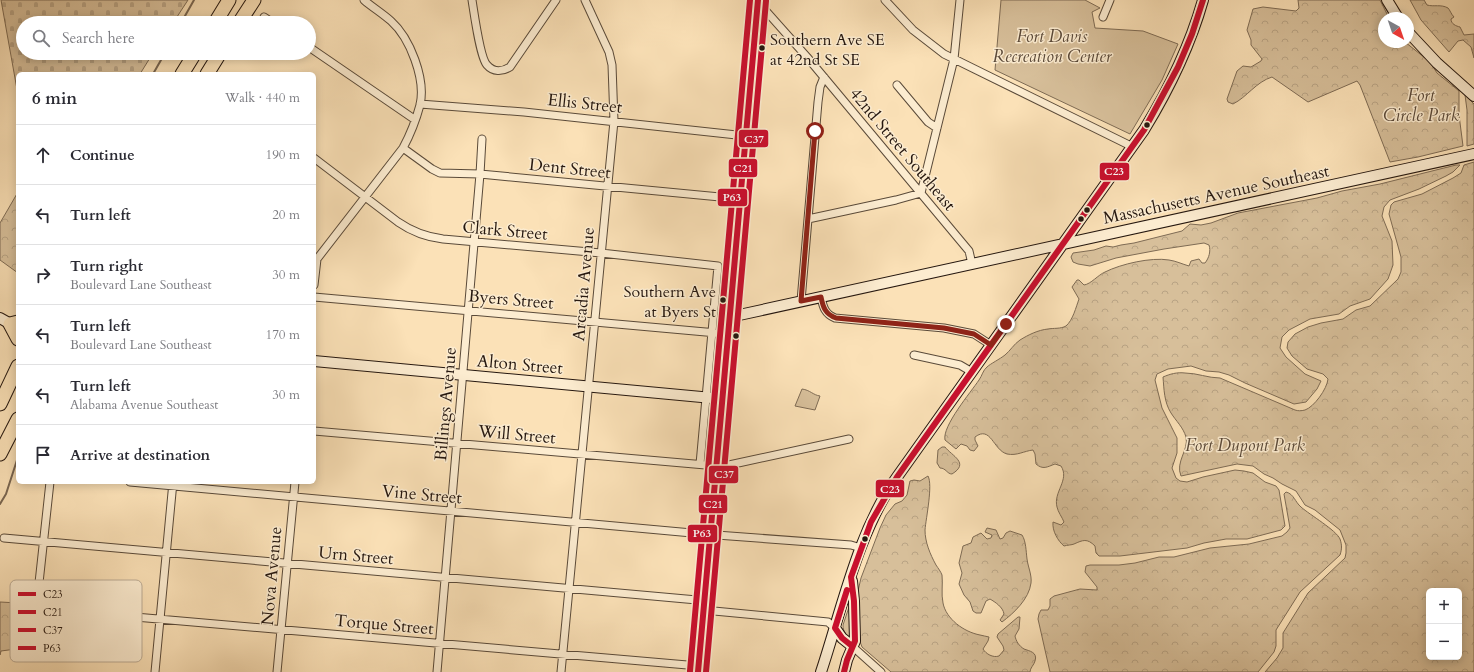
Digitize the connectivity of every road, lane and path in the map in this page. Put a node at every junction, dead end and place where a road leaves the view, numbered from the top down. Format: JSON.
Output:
{"nodes":[{"id":1,"x":229,"y":0,"type":"edge"},
{"id":2,"x":254,"y":0,"type":"edge"},
{"id":3,"x":364,"y":0,"type":"edge"},
{"id":4,"x":472,"y":0,"type":"edge"},
{"id":5,"x":556,"y":0,"type":"edge"},
{"id":6,"x":585,"y":0,"type":"edge"},
{"id":7,"x":885,"y":0,"type":"edge"},
{"id":8,"x":960,"y":0,"type":"edge"},
{"id":9,"x":1110,"y":0,"type":"edge"},
{"id":10,"x":1202,"y":0,"type":"edge"},
{"id":11,"x":1387,"y":0,"type":"edge"},
{"id":12,"x":758,"y":1,"type":"edge"},
{"id":13,"x":1394,"y":12,"type":"edge"},
{"id":14,"x":219,"y":16,"type":"edge"},
{"id":15,"x":244,"y":16,"type":"edge"},
{"id":16,"x":1103,"y":17,"type":"dead end"},
{"id":17,"x":1414,"y":38,"type":"edge"},
{"id":18,"x":316,"y":52,"type":"edge"},
{"id":19,"x":954,"y":59,"type":"junction"},
{"id":20,"x":191,"y":60,"type":"edge"},
{"id":21,"x":216,"y":60,"type":"edge"},
{"id":22,"x":183,"y":72,"type":"edge"},
{"id":23,"x":208,"y":72,"type":"edge"},
{"id":24,"x":824,"y":77,"type":"junction"},
{"id":25,"x":897,"y":85,"type":"dead end"},
{"id":26,"x":1474,"y":96,"type":"edge"},
{"id":27,"x":420,"y":104,"type":"junction"},
{"id":28,"x":414,"y":119,"type":"junction"},
{"id":29,"x":614,"y":121,"type":"junction"},
{"id":30,"x":937,"y":128,"type":"junction"},
{"id":31,"x":746,"y":136,"type":"junction"},
{"id":32,"x":482,"y":139,"type":"dead end"},
{"id":33,"x":1133,"y":147,"type":"junction"},
{"id":34,"x":403,"y":148,"type":"junction"},
{"id":35,"x":1474,"y":154,"type":"edge"},
{"id":36,"x":316,"y":160,"type":"edge"},
{"id":37,"x":480,"y":174,"type":"junction"},
{"id":38,"x":608,"y":187,"type":"junction"},
{"id":39,"x":921,"y":193,"type":"junction"},
{"id":40,"x":364,"y":196,"type":"junction"},
{"id":41,"x":741,"y":199,"type":"junction"},
{"id":42,"x":808,"y":219,"type":"junction"},
{"id":43,"x":474,"y":242,"type":"junction"},
{"id":44,"x":1064,"y":243,"type":"junction"},
{"id":45,"x":601,"y":254,"type":"junction"},
{"id":46,"x":316,"y":257,"type":"edge"},
{"id":47,"x":972,"y":264,"type":"junction"},
{"id":48,"x":316,"y":297,"type":"edge"},
{"id":49,"x":821,"y":297,"type":"junction"},
{"id":50,"x":801,"y":301,"type":"junction"},
{"id":51,"x":468,"y":311,"type":"junction"},
{"id":52,"x":730,"y":317,"type":"junction"},
{"id":53,"x":594,"y":322,"type":"junction"},
{"id":54,"x":11,"y":323,"type":"edge"},
{"id":55,"x":712,"y":333,"type":"junction"},
{"id":56,"x":16,"y":334,"type":"edge"},
{"id":57,"x":728,"y":334,"type":"junction"},
{"id":58,"x":991,"y":345,"type":"junction"},
{"id":59,"x":914,"y":355,"type":"dead end"},
{"id":60,"x":316,"y":361,"type":"edge"},
{"id":61,"x":16,"y":370,"type":"edge"},
{"id":62,"x":972,"y":372,"type":"junction"},
{"id":63,"x":463,"y":375,"type":"junction"},
{"id":64,"x":588,"y":386,"type":"junction"},
{"id":65,"x":707,"y":397,"type":"junction"},
{"id":66,"x":723,"y":399,"type":"junction"},
{"id":67,"x":0,"y":404,"type":"edge"},
{"id":68,"x":16,"y":423,"type":"edge"},
{"id":69,"x":316,"y":432,"type":"edge"},
{"id":70,"x":849,"y":438,"type":"dead end"},
{"id":71,"x":457,"y":444,"type":"junction"},
{"id":72,"x":0,"y":454,"type":"edge"},
{"id":73,"x":582,"y":454,"type":"junction"},
{"id":74,"x":700,"y":464,"type":"junction"},
{"id":75,"x":717,"y":466,"type":"junction"},
{"id":76,"x":50,"y":484,"type":"edge"},
{"id":77,"x":173,"y":484,"type":"edge"},
{"id":78,"x":295,"y":484,"type":"edge"},
{"id":79,"x":294,"y":497,"type":"junction"},
{"id":80,"x":451,"y":511,"type":"junction"},
{"id":81,"x":575,"y":522,"type":"junction"},
{"id":82,"x":710,"y":535,"type":"junction"},
{"id":83,"x":4,"y":538,"type":"dead end"},
{"id":84,"x":43,"y":542,"type":"junction"},
{"id":85,"x":861,"y":548,"type":"junction"},
{"id":86,"x":166,"y":553,"type":"junction"},
{"id":87,"x":287,"y":564,"type":"junction"},
{"id":88,"x":851,"y":577,"type":"junction"},
{"id":89,"x":445,"y":578,"type":"junction"},
{"id":90,"x":39,"y":580,"type":"edge"},
{"id":91,"x":569,"y":589,"type":"junction"},
{"id":92,"x":704,"y":605,"type":"junction"},
{"id":93,"x":142,"y":617,"type":"edge"},
{"id":94,"x":160,"y":619,"type":"junction"},
{"id":95,"x":836,"y":628,"type":"junction"},
{"id":96,"x":281,"y":630,"type":"junction"},
{"id":97,"x":439,"y":644,"type":"junction"},
{"id":98,"x":852,"y":646,"type":"junction"},
{"id":99,"x":563,"y":654,"type":"junction"},
{"id":100,"x":699,"y":669,"type":"edge"},
{"id":101,"x":155,"y":671,"type":"edge"},
{"id":102,"x":277,"y":672,"type":"edge"},
{"id":103,"x":436,"y":672,"type":"edge"},
{"id":104,"x":561,"y":672,"type":"edge"},
{"id":105,"x":820,"y":672,"type":"edge"},
{"id":106,"x":844,"y":672,"type":"edge"},
{"id":107,"x":881,"y":672,"type":"edge"}],
"edges":[{"from":1,"to":14,"type":"highway"},
{"from":2,"to":15,"type":"highway"},
{"from":3,"to":27,"type":"street"},
{"from":4,"to":5,"type":"street"},
{"from":6,"to":29,"type":"street","name":"Arcadia Avenue"},
{"from":7,"to":19,"type":"street"},
{"from":8,"to":19,"type":"street"},
{"from":9,"to":16,"type":"street"},
{"from":10,"to":33,"type":"street"},
{"from":11,"to":13,"type":"street"},
{"from":12,"to":24,"type":"street","name":"42nd Street Southeast"},
{"from":12,"to":31,"type":"street"},
{"from":17,"to":26,"type":"street"},
{"from":18,"to":28,"type":"street"},
{"from":19,"to":30,"type":"street"},
{"from":19,"to":33,"type":"street"},
{"from":20,"to":22,"type":"highway"},
{"from":21,"to":23,"type":"highway"},
{"from":24,"to":39,"type":"street","name":"42nd Street Southeast"},
{"from":24,"to":42,"type":"street"},
{"from":25,"to":30,"type":"street"},
{"from":27,"to":28,"type":"street"},
{"from":27,"to":29,"type":"street","name":"Ellis Street"},
{"from":28,"to":34,"type":"street"},
{"from":29,"to":31,"type":"street","name":"Ellis Street"},
{"from":29,"to":38,"type":"street","name":"Arcadia Avenue"},
{"from":30,"to":39,"type":"street"},
{"from":31,"to":41,"type":"street"},
{"from":32,"to":37,"type":"street","name":"Billings Avenue"},
{"from":33,"to":44,"type":"street"},
{"from":34,"to":37,"type":"street","name":"Dent Street"},
{"from":34,"to":40,"type":"street"},
{"from":35,"to":44,"type":"street","name":"Massachusetts Avenue Southeast"},
{"from":36,"to":40,"type":"street","name":"Clark Street"},
{"from":37,"to":38,"type":"street","name":"Dent Street"},
{"from":37,"to":43,"type":"street","name":"Billings Avenue"},
{"from":38,"to":41,"type":"street","name":"Dent Street"},
{"from":38,"to":45,"type":"street","name":"Arcadia Avenue"},
{"from":39,"to":42,"type":"street"},
{"from":39,"to":47,"type":"street","name":"42nd Street Southeast"},
{"from":40,"to":43,"type":"street","name":"Clark Street"},
{"from":40,"to":46,"type":"street"},
{"from":41,"to":52,"type":"street"},
{"from":42,"to":50,"type":"street"},
{"from":43,"to":45,"type":"street","name":"Clark Street"},
{"from":43,"to":51,"type":"street","name":"Billings Avenue"},
{"from":44,"to":47,"type":"street","name":"Massachusetts Avenue Southeast"},
{"from":44,"to":58,"type":"street"},
{"from":45,"to":53,"type":"street","name":"Arcadia Avenue"},
{"from":45,"to":55,"type":"street","name":"Clark Street"},
{"from":47,"to":49,"type":"street","name":"Massachusetts Avenue Southeast"},
{"from":48,"to":51,"type":"street","name":"Byers Street"},
{"from":49,"to":50,"type":"street","name":"Massachusetts Avenue Southeast"},
{"from":49,"to":58,"type":"street"},
{"from":50,"to":52,"type":"street","name":"Massachusetts Avenue Southeast"},
{"from":51,"to":53,"type":"street","name":"Byers Street"},
{"from":51,"to":63,"type":"street","name":"Billings Avenue"},
{"from":52,"to":57,"type":"street"},
{"from":53,"to":55,"type":"street","name":"Byers Street"},
{"from":53,"to":64,"type":"street","name":"Arcadia Avenue"},
{"from":54,"to":56,"type":"highway"},
{"from":55,"to":57,"type":"street","name":"Byers Street"},
{"from":55,"to":65,"type":"street"},
{"from":57,"to":66,"type":"street"},
{"from":58,"to":62,"type":"street"},
{"from":59,"to":62,"type":"street"},
{"from":60,"to":63,"type":"street","name":"Alton Street"},
{"from":61,"to":67,"type":"highway"},
{"from":62,"to":85,"type":"street"},
{"from":63,"to":64,"type":"street","name":"Alton Street"},
{"from":63,"to":71,"type":"street","name":"Billings Avenue"},
{"from":64,"to":65,"type":"street","name":"Alton Street"},
{"from":64,"to":73,"type":"street","name":"Arcadia Avenue"},
{"from":65,"to":66,"type":"street","name":"Alton Street"},
{"from":65,"to":74,"type":"street"},
{"from":66,"to":75,"type":"street"},
{"from":68,"to":72,"type":"highway"},
{"from":69,"to":71,"type":"street","name":"Will Street"},
{"from":70,"to":75,"type":"street","name":"Will Street"},
{"from":71,"to":73,"type":"street","name":"Will Street"},
{"from":71,"to":80,"type":"street","name":"Billings Avenue"},
{"from":73,"to":74,"type":"street","name":"Will Street"},
{"from":73,"to":81,"type":"street","name":"Arcadia Avenue"},
{"from":74,"to":75,"type":"street","name":"Will Street"},
{"from":75,"to":82,"type":"street"},
{"from":76,"to":84,"type":"street"},
{"from":77,"to":79,"type":"street","name":"Vine Street"},
{"from":77,"to":86,"type":"street"},
{"from":78,"to":79,"type":"street","name":"Nova Avenue"},
{"from":79,"to":80,"type":"street","name":"Vine Street"},
{"from":79,"to":87,"type":"street","name":"Nova Avenue"},
{"from":80,"to":81,"type":"street","name":"Vine Street"},
{"from":80,"to":89,"type":"street","name":"Billings Avenue"},
{"from":81,"to":82,"type":"street","name":"Vine Street"},
{"from":81,"to":91,"type":"street","name":"Arcadia Avenue"},
{"from":82,"to":85,"type":"street","name":"Vine Street"},
{"from":82,"to":92,"type":"street"},
{"from":83,"to":84,"type":"street","name":"Urn Street"},
{"from":84,"to":86,"type":"street","name":"Urn Street"},
{"from":84,"to":90,"type":"street"},
{"from":85,"to":88,"type":"street"},
{"from":86,"to":87,"type":"street","name":"Urn Street"},
{"from":86,"to":94,"type":"street"},
{"from":87,"to":89,"type":"street","name":"Urn Street"},
{"from":87,"to":96,"type":"street","name":"Nova Avenue"},
{"from":88,"to":95,"type":"street"},
{"from":88,"to":98,"type":"street"},
{"from":89,"to":91,"type":"street","name":"Urn Street"},
{"from":89,"to":97,"type":"street","name":"Billings Avenue"},
{"from":91,"to":92,"type":"street","name":"Urn Street"},
{"from":91,"to":99,"type":"street","name":"Arcadia Avenue"},
{"from":92,"to":95,"type":"street","name":"Urn Street"},
{"from":92,"to":100,"type":"street"},
{"from":93,"to":94,"type":"street","name":"Torque Street"},
{"from":94,"to":96,"type":"street","name":"Torque Street"},
{"from":94,"to":101,"type":"street"},
{"from":95,"to":98,"type":"street"},
{"from":95,"to":105,"type":"street"},
{"from":96,"to":97,"type":"street","name":"Torque Street"},
{"from":96,"to":102,"type":"street","name":"Nova Avenue"},
{"from":97,"to":99,"type":"street","name":"Torque Street"},
{"from":97,"to":103,"type":"street","name":"Billings Avenue"},
{"from":98,"to":106,"type":"street"},
{"from":98,"to":107,"type":"street"},
{"from":99,"to":100,"type":"street","name":"Torque Street"},
{"from":99,"to":104,"type":"street","name":"Arcadia Avenue"}]}
